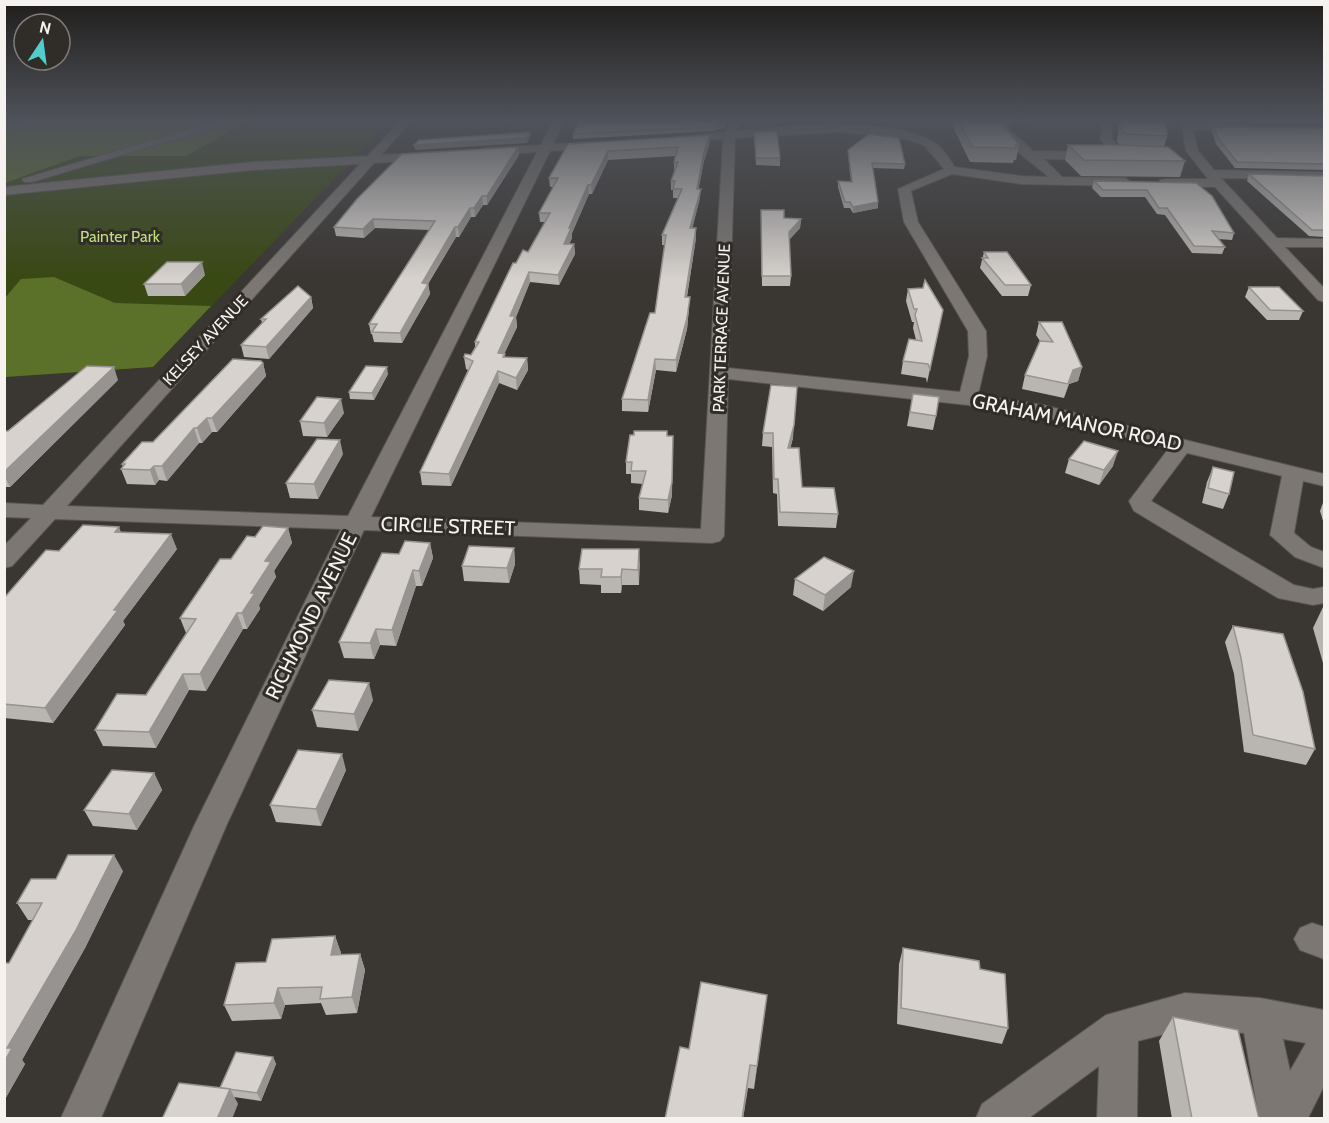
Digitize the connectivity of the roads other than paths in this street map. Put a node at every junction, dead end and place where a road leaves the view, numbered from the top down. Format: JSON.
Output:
{"nodes":[{"id":1,"x":45,"y":173,"type":"edge"},
{"id":2,"x":176,"y":173,"type":"edge"},
{"id":3,"x":358,"y":173,"type":"edge"},
{"id":4,"x":533,"y":173,"type":"edge"},
{"id":5,"x":730,"y":173,"type":"edge"},
{"id":6,"x":943,"y":173,"type":"edge"},
{"id":7,"x":975,"y":173,"type":"edge"},
{"id":8,"x":1052,"y":173,"type":"edge"},
{"id":9,"x":1208,"y":173,"type":"edge"},
{"id":10,"x":159,"y":175,"type":"joint"},
{"id":11,"x":1324,"y":176,"type":"edge"},
{"id":12,"x":1213,"y":178,"type":"junction"},
{"id":13,"x":1059,"y":181,"type":"junction"},
{"id":14,"x":4,"y":191,"type":"edge"},
{"id":15,"x":1274,"y":242,"type":"junction"},
{"id":16,"x":1324,"y":243,"type":"edge"},
{"id":17,"x":1324,"y":297,"type":"edge"},
{"id":18,"x":719,"y":373,"type":"junction"},
{"id":19,"x":968,"y":399,"type":"junction"},
{"id":20,"x":1183,"y":444,"type":"junction"},
{"id":21,"x":1294,"y":472,"type":"junction"},
{"id":22,"x":1324,"y":480,"type":"edge"},
{"id":23,"x":4,"y":510,"type":"edge"},
{"id":24,"x":48,"y":511,"type":"junction"},
{"id":25,"x":356,"y":523,"type":"junction"},
{"id":26,"x":712,"y":536,"type":"joint"},
{"id":27,"x":4,"y":561,"type":"edge"},
{"id":28,"x":1324,"y":561,"type":"edge"},
{"id":29,"x":1324,"y":596,"type":"edge"},
{"id":30,"x":1260,"y":1016,"type":"junction"},
{"id":31,"x":1119,"y":1028,"type":"junction"},
{"id":32,"x":1324,"y":1028,"type":"edge"},
{"id":33,"x":1321,"y":1061,"type":"edge"},
{"id":34,"x":81,"y":1119,"type":"edge"},
{"id":35,"x":996,"y":1119,"type":"edge"},
{"id":36,"x":1118,"y":1119,"type":"edge"},
{"id":37,"x":1279,"y":1119,"type":"edge"},
{"id":38,"x":1286,"y":1119,"type":"edge"}],
"edges":[{"from":1,"to":14,"type":"street"},
{"from":2,"to":10,"type":"street"},
{"from":3,"to":24,"type":"street","name":"KELSEY AVENUE"},
{"from":4,"to":25,"type":"street","name":"RICHMOND AVENUE"},
{"from":5,"to":18,"type":"street","name":"PARK TERRACE AVENUE"},
{"from":6,"to":19,"type":"street"},
{"from":7,"to":13,"type":"street"},
{"from":8,"to":13,"type":"street"},
{"from":9,"to":12,"type":"street"},
{"from":10,"to":14,"type":"street"},
{"from":11,"to":12,"type":"street"},
{"from":12,"to":13,"type":"street"},
{"from":12,"to":15,"type":"street"},
{"from":15,"to":16,"type":"street"},
{"from":15,"to":17,"type":"street"},
{"from":18,"to":19,"type":"street","name":"GRAHAM MANOR ROAD"},
{"from":18,"to":26,"type":"street","name":"PARK TERRACE AVENUE"},
{"from":19,"to":20,"type":"street","name":"GRAHAM MANOR ROAD"},
{"from":20,"to":21,"type":"street","name":"GRAHAM MANOR ROAD"},
{"from":20,"to":29,"type":"street"},
{"from":21,"to":22,"type":"street","name":"GRAHAM MANOR ROAD"},
{"from":21,"to":28,"type":"street"},
{"from":23,"to":24,"type":"street","name":"CIRCLE STREET"},
{"from":24,"to":25,"type":"street","name":"CIRCLE STREET"},
{"from":24,"to":27,"type":"street","name":"KELSEY AVENUE"},
{"from":25,"to":26,"type":"street","name":"CIRCLE STREET"},
{"from":25,"to":34,"type":"street","name":"RICHMOND AVENUE"},
{"from":30,"to":31,"type":"street"},
{"from":30,"to":32,"type":"street"},
{"from":30,"to":37,"type":"street"},
{"from":31,"to":35,"type":"street"},
{"from":31,"to":36,"type":"street"},
{"from":33,"to":38,"type":"street"}]}
